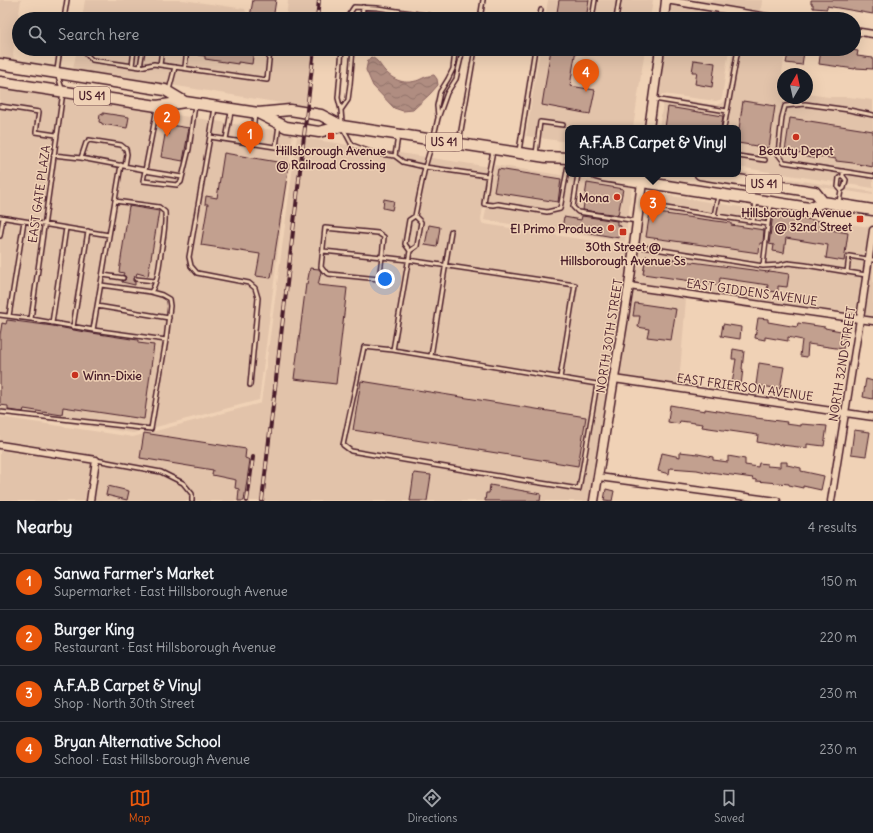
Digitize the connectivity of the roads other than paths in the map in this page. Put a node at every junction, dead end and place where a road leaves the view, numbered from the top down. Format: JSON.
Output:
{"nodes":[{"id":1,"x":67,"y":0,"type":"edge"},
{"id":2,"x":483,"y":0,"type":"edge"},
{"id":3,"x":595,"y":0,"type":"edge"},
{"id":4,"x":619,"y":0,"type":"edge"},
{"id":5,"x":666,"y":0,"type":"edge"},
{"id":6,"x":363,"y":7,"type":"junction"},
{"id":7,"x":65,"y":12,"type":"edge"},
{"id":8,"x":351,"y":12,"type":"edge"},
{"id":9,"x":363,"y":12,"type":"edge"},
{"id":10,"x":404,"y":12,"type":"edge"},
{"id":11,"x":481,"y":12,"type":"edge"},
{"id":12,"x":593,"y":12,"type":"edge"},
{"id":13,"x":617,"y":12,"type":"edge"},
{"id":14,"x":665,"y":12,"type":"edge"},
{"id":15,"x":737,"y":12,"type":"edge"},
{"id":16,"x":861,"y":32,"type":"edge"},
{"id":17,"x":873,"y":34,"type":"edge"},
{"id":18,"x":59,"y":56,"type":"edge"},
{"id":19,"x":88,"y":56,"type":"edge"},
{"id":20,"x":133,"y":56,"type":"edge"},
{"id":21,"x":142,"y":56,"type":"edge"},
{"id":22,"x":161,"y":56,"type":"edge"},
{"id":23,"x":186,"y":56,"type":"edge"},
{"id":24,"x":269,"y":56,"type":"edge"},
{"id":25,"x":341,"y":56,"type":"edge"},
{"id":26,"x":352,"y":56,"type":"edge"},
{"id":27,"x":455,"y":56,"type":"edge"},
{"id":28,"x":462,"y":56,"type":"edge"},
{"id":29,"x":474,"y":56,"type":"edge"},
{"id":30,"x":534,"y":56,"type":"edge"},
{"id":31,"x":659,"y":56,"type":"edge"},
{"id":32,"x":737,"y":56,"type":"edge"},
{"id":33,"x":0,"y":64,"type":"edge"},
{"id":34,"x":160,"y":65,"type":"junction"},
{"id":35,"x":132,"y":66,"type":"junction"},
{"id":36,"x":140,"y":67,"type":"junction"},
{"id":37,"x":175,"y":67,"type":"junction"},
{"id":38,"x":185,"y":67,"type":"junction"},
{"id":39,"x":57,"y":72,"type":"junction"},
{"id":40,"x":0,"y":82,"type":"edge"},
{"id":41,"x":63,"y":92,"type":"junction"},
{"id":42,"x":169,"y":92,"type":"junction"},
{"id":43,"x":653,"y":98,"type":"junction"},
{"id":44,"x":185,"y":102,"type":"junction"},
{"id":45,"x":196,"y":103,"type":"junction"},
{"id":46,"x":0,"y":106,"type":"edge"},
{"id":47,"x":157,"y":106,"type":"junction"},
{"id":48,"x":216,"y":106,"type":"junction"},
{"id":49,"x":231,"y":109,"type":"junction"},
{"id":50,"x":341,"y":110,"type":"junction"},
{"id":51,"x":727,"y":111,"type":"junction"},
{"id":52,"x":257,"y":113,"type":"junction"},
{"id":53,"x":873,"y":115,"type":"edge"},
{"id":54,"x":438,"y":118,"type":"junction"},
{"id":55,"x":279,"y":124,"type":"junction"},
{"id":56,"x":563,"y":125,"type":"dead end"},
{"id":57,"x":649,"y":125,"type":"edge"},
{"id":58,"x":725,"y":125,"type":"edge"},
{"id":59,"x":342,"y":126,"type":"junction"},
{"id":60,"x":56,"y":135,"type":"junction"},
{"id":61,"x":398,"y":135,"type":"junction"},
{"id":62,"x":210,"y":137,"type":"junction"},
{"id":63,"x":226,"y":139,"type":"junction"},
{"id":64,"x":433,"y":140,"type":"junction"},
{"id":65,"x":251,"y":143,"type":"junction"},
{"id":66,"x":459,"y":144,"type":"junction"},
{"id":67,"x":276,"y":147,"type":"junction"},
{"id":68,"x":288,"y":149,"type":"dead end"},
{"id":69,"x":493,"y":149,"type":"junction"},
{"id":70,"x":519,"y":153,"type":"junction"},
{"id":71,"x":53,"y":155,"type":"junction"},
{"id":72,"x":395,"y":156,"type":"junction"},
{"id":73,"x":541,"y":156,"type":"junction"},
{"id":74,"x":741,"y":156,"type":"edge"},
{"id":75,"x":81,"y":158,"type":"junction"},
{"id":76,"x":565,"y":158,"type":"edge"},
{"id":77,"x":765,"y":160,"type":"dead end"},
{"id":78,"x":565,"y":164,"type":"edge"},
{"id":79,"x":123,"y":166,"type":"junction"},
{"id":80,"x":425,"y":167,"type":"junction"},
{"id":81,"x":145,"y":171,"type":"junction"},
{"id":82,"x":843,"y":171,"type":"junction"},
{"id":83,"x":488,"y":176,"type":"junction"},
{"id":84,"x":843,"y":176,"type":"junction"},
{"id":85,"x":873,"y":176,"type":"edge"},
{"id":86,"x":182,"y":177,"type":"junction"},
{"id":87,"x":566,"y":177,"type":"edge"},
{"id":88,"x":578,"y":177,"type":"edge"},
{"id":89,"x":623,"y":177,"type":"edge"},
{"id":90,"x":728,"y":177,"type":"edge"},
{"id":91,"x":643,"y":178,"type":"edge"},
{"id":92,"x":841,"y":190,"type":"junction"},
{"id":93,"x":718,"y":194,"type":"junction"},
{"id":94,"x":756,"y":200,"type":"junction"},
{"id":95,"x":115,"y":201,"type":"junction"},
{"id":96,"x":771,"y":202,"type":"junction"},
{"id":97,"x":823,"y":202,"type":"junction"},
{"id":98,"x":640,"y":204,"type":"junction"},
{"id":99,"x":839,"y":204,"type":"junction"},
{"id":100,"x":873,"y":210,"type":"edge"},
{"id":101,"x":415,"y":216,"type":"junction"},
{"id":102,"x":714,"y":216,"type":"junction"},
{"id":103,"x":1,"y":218,"type":"edge"},
{"id":104,"x":24,"y":221,"type":"junction"},
{"id":105,"x":637,"y":221,"type":"junction"},
{"id":106,"x":753,"y":222,"type":"junction"},
{"id":107,"x":44,"y":224,"type":"junction"},
{"id":108,"x":768,"y":224,"type":"junction"},
{"id":109,"x":66,"y":228,"type":"junction"},
{"id":110,"x":873,"y":230,"type":"edge"},
{"id":111,"x":451,"y":231,"type":"dead end"},
{"id":112,"x":88,"y":232,"type":"junction"},
{"id":113,"x":109,"y":235,"type":"junction"},
{"id":114,"x":0,"y":236,"type":"edge"},
{"id":115,"x":634,"y":246,"type":"junction"},
{"id":116,"x":323,"y":251,"type":"junction"},
{"id":117,"x":410,"y":251,"type":"junction"},
{"id":118,"x":382,"y":257,"type":"junction"},
{"id":119,"x":408,"y":260,"type":"junction"},
{"id":120,"x":871,"y":260,"type":"edge"},
{"id":121,"x":446,"y":266,"type":"junction"},
{"id":122,"x":763,"y":266,"type":"junction"},
{"id":123,"x":869,"y":271,"type":"edge"},
{"id":124,"x":847,"y":272,"type":"junction"},
{"id":125,"x":103,"y":275,"type":"junction"},
{"id":126,"x":123,"y":278,"type":"dead end"},
{"id":127,"x":136,"y":279,"type":"dead end"},
{"id":128,"x":156,"y":281,"type":"junction"},
{"id":129,"x":101,"y":285,"type":"junction"},
{"id":130,"x":629,"y":286,"type":"junction"},
{"id":131,"x":151,"y":292,"type":"junction"},
{"id":132,"x":97,"y":306,"type":"junction"},
{"id":133,"x":0,"y":315,"type":"edge"},
{"id":134,"x":9,"y":316,"type":"junction"},
{"id":135,"x":169,"y":318,"type":"junction"},
{"id":136,"x":31,"y":319,"type":"junction"},
{"id":137,"x":860,"y":319,"type":"junction"},
{"id":138,"x":873,"y":321,"type":"edge"},
{"id":139,"x":52,"y":323,"type":"junction"},
{"id":140,"x":73,"y":327,"type":"junction"},
{"id":141,"x":93,"y":330,"type":"junction"},
{"id":142,"x":166,"y":340,"type":"junction"},
{"id":143,"x":393,"y":350,"type":"junction"},
{"id":144,"x":431,"y":356,"type":"junction"},
{"id":145,"x":560,"y":378,"type":"junction"},
{"id":146,"x":614,"y":379,"type":"junction"},
{"id":147,"x":250,"y":385,"type":"dead end"},
{"id":148,"x":0,"y":412,"type":"edge"},
{"id":149,"x":845,"y":413,"type":"junction"},
{"id":150,"x":873,"y":417,"type":"edge"},
{"id":151,"x":0,"y":445,"type":"edge"},
{"id":152,"x":96,"y":460,"type":"junction"},
{"id":153,"x":598,"y":478,"type":"junction"},
{"id":154,"x":90,"y":501,"type":"edge"},
{"id":155,"x":192,"y":501,"type":"edge"},
{"id":156,"x":594,"y":501,"type":"edge"},
{"id":157,"x":777,"y":501,"type":"edge"},
{"id":158,"x":831,"y":501,"type":"edge"}],
"edges":[{"from":1,"to":7,"type":"lane"},
{"from":2,"to":11,"type":"lane"},
{"from":3,"to":12,"type":"lane"},
{"from":4,"to":13,"type":"lane"},
{"from":5,"to":14,"type":"street"},
{"from":5,"to":15,"type":"street"},
{"from":6,"to":8,"type":"lane"},
{"from":6,"to":9,"type":"lane"},
{"from":6,"to":10,"type":"lane"},
{"from":16,"to":17,"type":"street"},
{"from":18,"to":39,"type":"lane"},
{"from":19,"to":35,"type":"lane"},
{"from":20,"to":35,"type":"lane"},
{"from":21,"to":36,"type":"lane"},
{"from":22,"to":34,"type":"lane"},
{"from":23,"to":38,"type":"lane"},
{"from":24,"to":38,"type":"lane"},
{"from":25,"to":50,"type":"lane"},
{"from":26,"to":50,"type":"lane"},
{"from":27,"to":54,"type":"lane"},
{"from":28,"to":54,"type":"lane"},
{"from":29,"to":66,"type":"lane"},
{"from":30,"to":70,"type":"lane"},
{"from":31,"to":43,"type":"street"},
{"from":32,"to":51,"type":"lane"},
{"from":33,"to":39,"type":"main road","number":"US 41"},
{"from":34,"to":36,"type":"lane"},
{"from":34,"to":37,"type":"lane"},
{"from":35,"to":36,"type":"lane"},
{"from":37,"to":38,"type":"lane"},
{"from":37,"to":42,"type":"lane"},
{"from":39,"to":41,"type":"lane","name":"EAST GATE PLAZA"},
{"from":39,"to":42,"type":"main road","number":"US 41"},
{"from":40,"to":41,"type":"main road","number":"US 41"},
{"from":41,"to":47,"type":"main road","number":"US 41"},
{"from":41,"to":60,"type":"lane","name":"EAST GATE PLAZA"},
{"from":42,"to":44,"type":"main road","number":"US 41"},
{"from":43,"to":51,"type":"lane"},
{"from":43,"to":57,"type":"street"},
{"from":44,"to":45,"type":"main road","number":"US 41"},
{"from":44,"to":47,"type":"main road","number":"US 41"},
{"from":45,"to":48,"type":"main road","number":"US 41"},
{"from":45,"to":86,"type":"lane"},
{"from":46,"to":60,"type":"lane"},
{"from":47,"to":81,"type":"lane"},
{"from":48,"to":49,"type":"main road","number":"US 41"},
{"from":48,"to":62,"type":"lane"},
{"from":49,"to":52,"type":"main road","number":"US 41"},
{"from":49,"to":63,"type":"lane"},
{"from":50,"to":59,"type":"lane"},
{"from":51,"to":58,"type":"lane"},
{"from":52,"to":55,"type":"main road","number":"US 41"},
{"from":52,"to":59,"type":"main road","number":"US 41"},
{"from":52,"to":65,"type":"lane"},
{"from":53,"to":82,"type":"lane"},
{"from":54,"to":64,"type":"lane"},
{"from":55,"to":59,"type":"main road","number":"US 41"},
{"from":55,"to":67,"type":"lane"},
{"from":56,"to":73,"type":"lane"},
{"from":59,"to":61,"type":"main road","number":"US 41"},
{"from":59,"to":72,"type":"lane"},
{"from":60,"to":71,"type":"lane","name":"EAST GATE PLAZA"},
{"from":61,"to":64,"type":"main road","number":"US 41"},
{"from":61,"to":72,"type":"lane"},
{"from":62,"to":63,"type":"lane"},
{"from":62,"to":147,"type":"lane"},
{"from":63,"to":65,"type":"lane"},
{"from":64,"to":66,"type":"main road","number":"US 41"},
{"from":64,"to":80,"type":"lane"},
{"from":65,"to":67,"type":"lane"},
{"from":66,"to":69,"type":"main road","number":"US 41"},
{"from":67,"to":68,"type":"lane"},
{"from":69,"to":70,"type":"main road","number":"US 41"},
{"from":69,"to":83,"type":"lane"},
{"from":70,"to":73,"type":"main road","number":"US 41"},
{"from":71,"to":75,"type":"lane"},
{"from":71,"to":107,"type":"lane","name":"EAST GATE PLAZA"},
{"from":72,"to":80,"type":"lane"},
{"from":73,"to":76,"type":"main road","number":"US 41"},
{"from":73,"to":78,"type":"main road","number":"US 41"},
{"from":74,"to":77,"type":"lane"},
{"from":75,"to":79,"type":"lane"},
{"from":75,"to":79,"type":"lane"},
{"from":79,"to":81,"type":"lane"},
{"from":79,"to":95,"type":"lane"},
{"from":80,"to":83,"type":"lane"},
{"from":80,"to":101,"type":"lane"},
{"from":81,"to":86,"type":"lane"},
{"from":81,"to":86,"type":"lane"},
{"from":82,"to":84,"type":"lane"},
{"from":82,"to":85,"type":"lane"},
{"from":83,"to":87,"type":"lane"},
{"from":84,"to":92,"type":"lane"},
{"from":84,"to":92,"type":"lane"},
{"from":88,"to":105,"type":"lane"},
{"from":89,"to":91,"type":"main road","number":"US 41"},
{"from":90,"to":97,"type":"main road","number":"US 41"},
{"from":91,"to":93,"type":"main road","number":"US 41"},
{"from":91,"to":98,"type":"street","name":"NORTH 30TH STREET"},
{"from":92,"to":99,"type":"lane"},
{"from":93,"to":94,"type":"main road","number":"US 41"},
{"from":93,"to":102,"type":"lane"},
{"from":94,"to":96,"type":"main road","number":"US 41"},
{"from":94,"to":106,"type":"lane"},
{"from":95,"to":113,"type":"lane"},
{"from":95,"to":128,"type":"lane"},
{"from":96,"to":97,"type":"main road","number":"US 41"},
{"from":96,"to":108,"type":"lane"},
{"from":97,"to":99,"type":"main road","number":"US 41"},
{"from":98,"to":102,"type":"lane"},
{"from":98,"to":105,"type":"street","name":"NORTH 30TH STREET"},
{"from":99,"to":100,"type":"main road","number":"US 41"},
{"from":101,"to":117,"type":"lane"},
{"from":101,"to":117,"type":"lane"},
{"from":102,"to":106,"type":"lane"},
{"from":103,"to":104,"type":"lane"},
{"from":103,"to":114,"type":"lane"},
{"from":104,"to":107,"type":"lane"},
{"from":104,"to":134,"type":"lane"},
{"from":105,"to":115,"type":"street","name":"NORTH 30TH STREET"},
{"from":106,"to":108,"type":"lane"},
{"from":107,"to":109,"type":"lane"},
{"from":107,"to":136,"type":"lane","name":"EAST GATE PLAZA"},
{"from":108,"to":122,"type":"lane"},
{"from":109,"to":112,"type":"lane"},
{"from":109,"to":139,"type":"lane"},
{"from":110,"to":120,"type":"street","name":"NORTH 32ND STREET"},
{"from":111,"to":121,"type":"lane"},
{"from":112,"to":113,"type":"lane"},
{"from":112,"to":140,"type":"lane"},
{"from":113,"to":125,"type":"lane"},
{"from":115,"to":122,"type":"lane"},
{"from":115,"to":130,"type":"street","name":"NORTH 30TH STREET"},
{"from":116,"to":118,"type":"lane"},
{"from":116,"to":118,"type":"lane"},
{"from":116,"to":118,"type":"lane"},
{"from":117,"to":119,"type":"lane"},
{"from":118,"to":119,"type":"lane"},
{"from":119,"to":121,"type":"lane"},
{"from":119,"to":143,"type":"lane"},
{"from":120,"to":123,"type":"street","name":"NORTH 32ND STREET"},
{"from":120,"to":124,"type":"lane"},
{"from":121,"to":144,"type":"lane"},
{"from":121,"to":145,"type":"lane"},
{"from":122,"to":124,"type":"lane"},
{"from":123,"to":124,"type":"lane"},
{"from":123,"to":137,"type":"street","name":"NORTH 32ND STREET"},
{"from":125,"to":126,"type":"lane"},
{"from":125,"to":129,"type":"lane"},
{"from":127,"to":128,"type":"lane"},
{"from":128,"to":131,"type":"lane"},
{"from":129,"to":131,"type":"lane"},
{"from":129,"to":132,"type":"lane"},
{"from":130,"to":137,"type":"street","name":"EAST GIDDENS AVENUE"},
{"from":130,"to":146,"type":"street","name":"NORTH 30TH STREET"},
{"from":131,"to":135,"type":"lane"},
{"from":132,"to":135,"type":"lane"},
{"from":132,"to":141,"type":"lane"},
{"from":133,"to":134,"type":"lane"},
{"from":134,"to":136,"type":"lane"},
{"from":135,"to":142,"type":"lane"},
{"from":136,"to":139,"type":"lane"},
{"from":137,"to":138,"type":"street","name":"EAST GIDDENS AVENUE"},
{"from":137,"to":149,"type":"street","name":"NORTH 32ND STREET"},
{"from":139,"to":140,"type":"lane"},
{"from":140,"to":141,"type":"lane"},
{"from":141,"to":142,"type":"lane"},
{"from":142,"to":148,"type":"lane"},
{"from":143,"to":144,"type":"lane"},
{"from":143,"to":145,"type":"lane"},
{"from":144,"to":145,"type":"lane"},
{"from":146,"to":149,"type":"street","name":"EAST FRIERSON AVENUE"},
{"from":146,"to":153,"type":"street","name":"NORTH 30TH STREET"},
{"from":149,"to":150,"type":"street","name":"EAST FRIERSON AVENUE"},
{"from":149,"to":158,"type":"street","name":"NORTH 32ND STREET"},
{"from":151,"to":152,"type":"street"},
{"from":152,"to":154,"type":"street"},
{"from":152,"to":155,"type":"lane"},
{"from":153,"to":156,"type":"street","name":"NORTH 30TH STREET"},
{"from":153,"to":157,"type":"street"}]}
